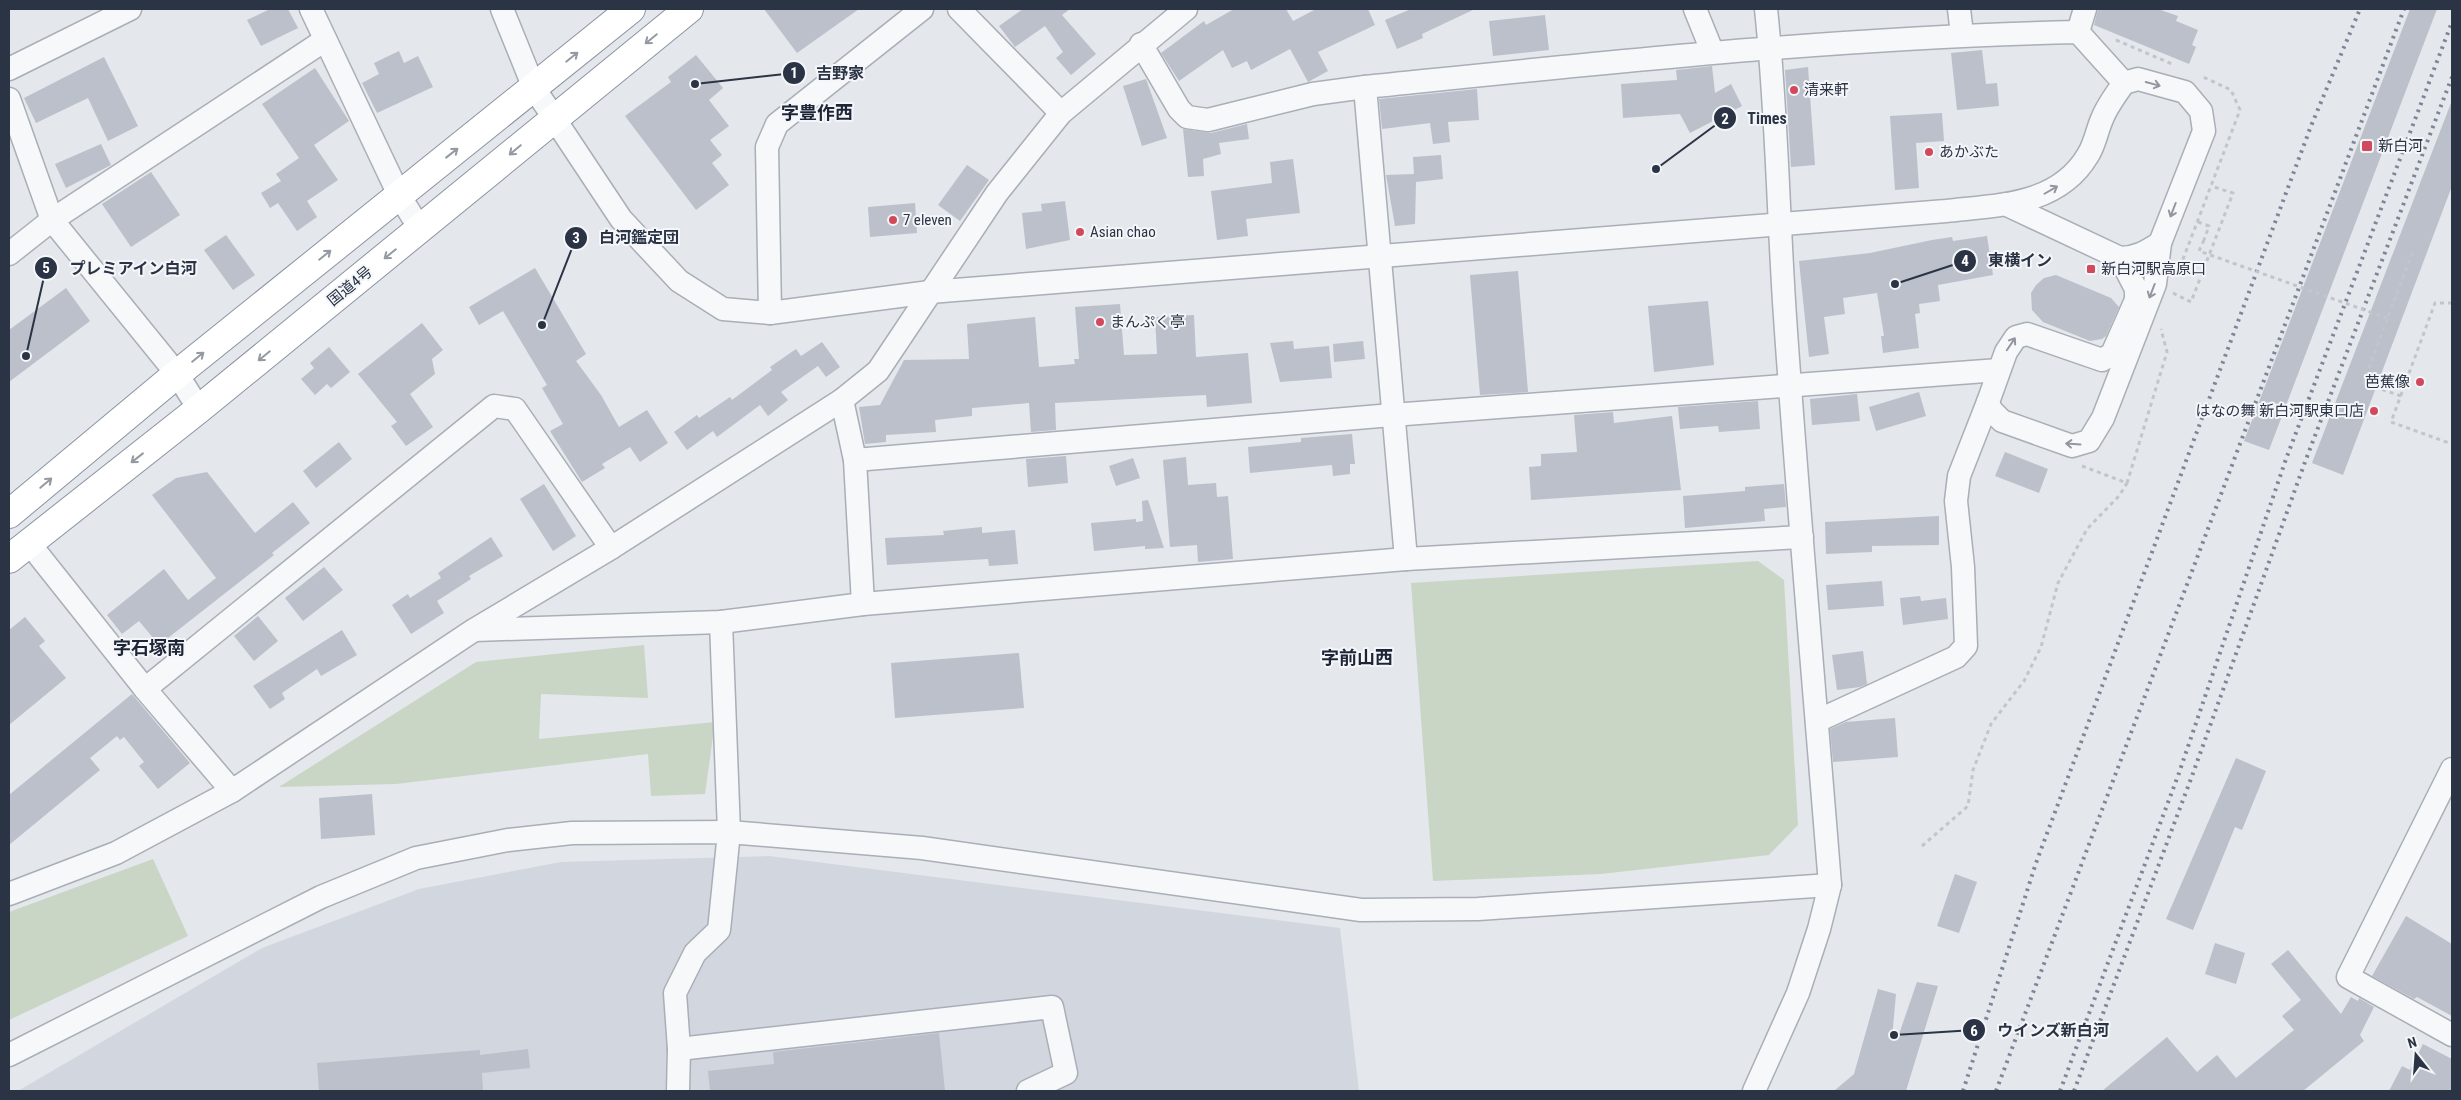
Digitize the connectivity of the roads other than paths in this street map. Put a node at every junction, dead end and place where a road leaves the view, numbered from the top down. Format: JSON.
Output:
{"nodes":[{"id":1,"x":130,"y":9,"type":"edge"},
{"id":2,"x":311,"y":9,"type":"edge"},
{"id":3,"x":502,"y":9,"type":"edge"},
{"id":4,"x":631,"y":9,"type":"edge"},
{"id":5,"x":689,"y":9,"type":"edge"},
{"id":6,"x":922,"y":9,"type":"edge"},
{"id":7,"x":959,"y":9,"type":"edge"},
{"id":8,"x":1186,"y":9,"type":"edge"},
{"id":9,"x":1695,"y":9,"type":"edge"},
{"id":10,"x":1766,"y":9,"type":"edge"},
{"id":11,"x":1959,"y":9,"type":"edge"},
{"id":12,"x":2085,"y":9,"type":"edge"},
{"id":13,"x":2078,"y":32,"type":"junction"},
{"id":14,"x":1962,"y":34,"type":"junction"},
{"id":15,"x":325,"y":40,"type":"junction"},
{"id":16,"x":1141,"y":44,"type":"junction"},
{"id":17,"x":1771,"y":48,"type":"junction"},
{"id":18,"x":1712,"y":52,"type":"junction"},
{"id":19,"x":9,"y":69,"type":"edge"},
{"id":20,"x":2124,"y":83,"type":"junction"},
{"id":21,"x":1365,"y":87,"type":"junction"},
{"id":22,"x":534,"y":88,"type":"junction"},
{"id":23,"x":9,"y":99,"type":"edge"},
{"id":24,"x":1061,"y":113,"type":"junction"},
{"id":25,"x":552,"y":118,"type":"junction"},
{"id":26,"x":399,"y":195,"type":"junction"},
{"id":27,"x":2005,"y":204,"type":"junction"},
{"id":28,"x":52,"y":220,"type":"junction"},
{"id":29,"x":1778,"y":224,"type":"junction"},
{"id":30,"x":420,"y":229,"type":"junction"},
{"id":31,"x":2160,"y":243,"type":"junction"},
{"id":32,"x":9,"y":254,"type":"edge"},
{"id":33,"x":1378,"y":258,"type":"junction"},
{"id":34,"x":2120,"y":258,"type":"junction"},
{"id":35,"x":930,"y":292,"type":"junction"},
{"id":36,"x":770,"y":313,"type":"junction"},
{"id":37,"x":1999,"y":370,"type":"junction"},
{"id":38,"x":177,"y":374,"type":"junction"},
{"id":39,"x":1790,"y":386,"type":"junction"},
{"id":40,"x":842,"y":400,"type":"junction"},
{"id":41,"x":1988,"y":402,"type":"junction"},
{"id":42,"x":200,"y":409,"type":"junction"},
{"id":43,"x":1392,"y":415,"type":"junction"},
{"id":44,"x":855,"y":460,"type":"junction"},
{"id":45,"x":9,"y":514,"type":"edge"},
{"id":46,"x":1802,"y":537,"type":"junction"},
{"id":47,"x":611,"y":548,"type":"junction"},
{"id":48,"x":19,"y":551,"type":"edge"},
{"id":49,"x":1406,"y":559,"type":"junction"},
{"id":50,"x":864,"y":604,"type":"junction"},
{"id":51,"x":721,"y":622,"type":"junction"},
{"id":52,"x":474,"y":630,"type":"junction"},
{"id":53,"x":145,"y":689,"type":"junction"},
{"id":54,"x":1817,"y":721,"type":"junction"},
{"id":55,"x":2452,"y":769,"type":"edge"},
{"id":56,"x":232,"y":791,"type":"junction"},
{"id":57,"x":729,"y":832,"type":"junction"},
{"id":58,"x":1830,"y":885,"type":"junction"},
{"id":59,"x":9,"y":894,"type":"edge"},
{"id":60,"x":2452,"y":1035,"type":"edge"},
{"id":61,"x":679,"y":1049,"type":"junction"},
{"id":62,"x":9,"y":1055,"type":"edge"},
{"id":63,"x":678,"y":1091,"type":"edge"},
{"id":64,"x":1028,"y":1091,"type":"edge"},
{"id":65,"x":1754,"y":1091,"type":"edge"}],
"edges":[{"from":1,"to":19,"type":"street"},
{"from":2,"to":15,"type":"street"},
{"from":3,"to":22,"type":"street"},
{"from":22,"to":4,"type":"highway","one_way":true},
{"from":5,"to":25,"type":"highway","name":"国道4号","one_way":true},
{"from":6,"to":36,"type":"street"},
{"from":7,"to":24,"type":"street"},
{"from":8,"to":16,"type":"street"},
{"from":9,"to":18,"type":"street"},
{"from":10,"to":17,"type":"street"},
{"from":11,"to":14,"type":"street"},
{"from":12,"to":13,"type":"street"},
{"from":13,"to":14,"type":"street"},
{"from":13,"to":20,"type":"street"},
{"from":14,"to":17,"type":"street"},
{"from":15,"to":26,"type":"street"},
{"from":15,"to":28,"type":"street"},
{"from":16,"to":21,"type":"street"},
{"from":16,"to":24,"type":"street"},
{"from":17,"to":18,"type":"street"},
{"from":17,"to":29,"type":"street"},
{"from":18,"to":21,"type":"street"},
{"from":27,"to":20,"type":"street","one_way":true},
{"from":20,"to":31,"type":"street","one_way":true},
{"from":21,"to":33,"type":"street"},
{"from":22,"to":25,"type":"street"},
{"from":26,"to":22,"type":"highway","one_way":true},
{"from":23,"to":28,"type":"street"},
{"from":24,"to":35,"type":"street"},
{"from":25,"to":30,"type":"highway","name":"国道4号","one_way":true},
{"from":25,"to":36,"type":"street"},
{"from":26,"to":30,"type":"street"},
{"from":38,"to":26,"type":"highway","one_way":true},
{"from":27,"to":29,"type":"street"},
{"from":27,"to":34,"type":"street"},
{"from":28,"to":32,"type":"street"},
{"from":28,"to":38,"type":"street"},
{"from":29,"to":33,"type":"street"},
{"from":29,"to":39,"type":"street"},
{"from":30,"to":42,"type":"highway","name":"国道4号","one_way":true},
{"from":31,"to":34,"type":"street"},
{"from":31,"to":41,"type":"street","one_way":true},
{"from":33,"to":35,"type":"street"},
{"from":33,"to":43,"type":"street"},
{"from":37,"to":34,"type":"street","one_way":true},
{"from":35,"to":36,"type":"street"},
{"from":35,"to":40,"type":"street"},
{"from":37,"to":39,"type":"street"},
{"from":37,"to":41,"type":"street"},
{"from":38,"to":42,"type":"street"},
{"from":45,"to":38,"type":"highway","one_way":true},
{"from":39,"to":43,"type":"street"},
{"from":39,"to":46,"type":"street"},
{"from":40,"to":44,"type":"street"},
{"from":40,"to":47,"type":"street"},
{"from":41,"to":54,"type":"street"},
{"from":42,"to":48,"type":"highway","name":"国道4号","one_way":true},
{"from":43,"to":44,"type":"street"},
{"from":43,"to":49,"type":"street"},
{"from":44,"to":50,"type":"street"},
{"from":46,"to":49,"type":"street"},
{"from":46,"to":54,"type":"street"},
{"from":47,"to":52,"type":"street"},
{"from":47,"to":53,"type":"street"},
{"from":48,"to":53,"type":"street"},
{"from":49,"to":50,"type":"street"},
{"from":50,"to":51,"type":"street"},
{"from":51,"to":52,"type":"street"},
{"from":51,"to":57,"type":"street"},
{"from":52,"to":56,"type":"street"},
{"from":53,"to":56,"type":"street"},
{"from":54,"to":58,"type":"street"},
{"from":55,"to":60,"type":"street"},
{"from":56,"to":59,"type":"street"},
{"from":57,"to":58,"type":"street"},
{"from":57,"to":61,"type":"street"},
{"from":57,"to":62,"type":"street"},
{"from":58,"to":65,"type":"street"},
{"from":61,"to":63,"type":"street"},
{"from":61,"to":64,"type":"street"}]}
